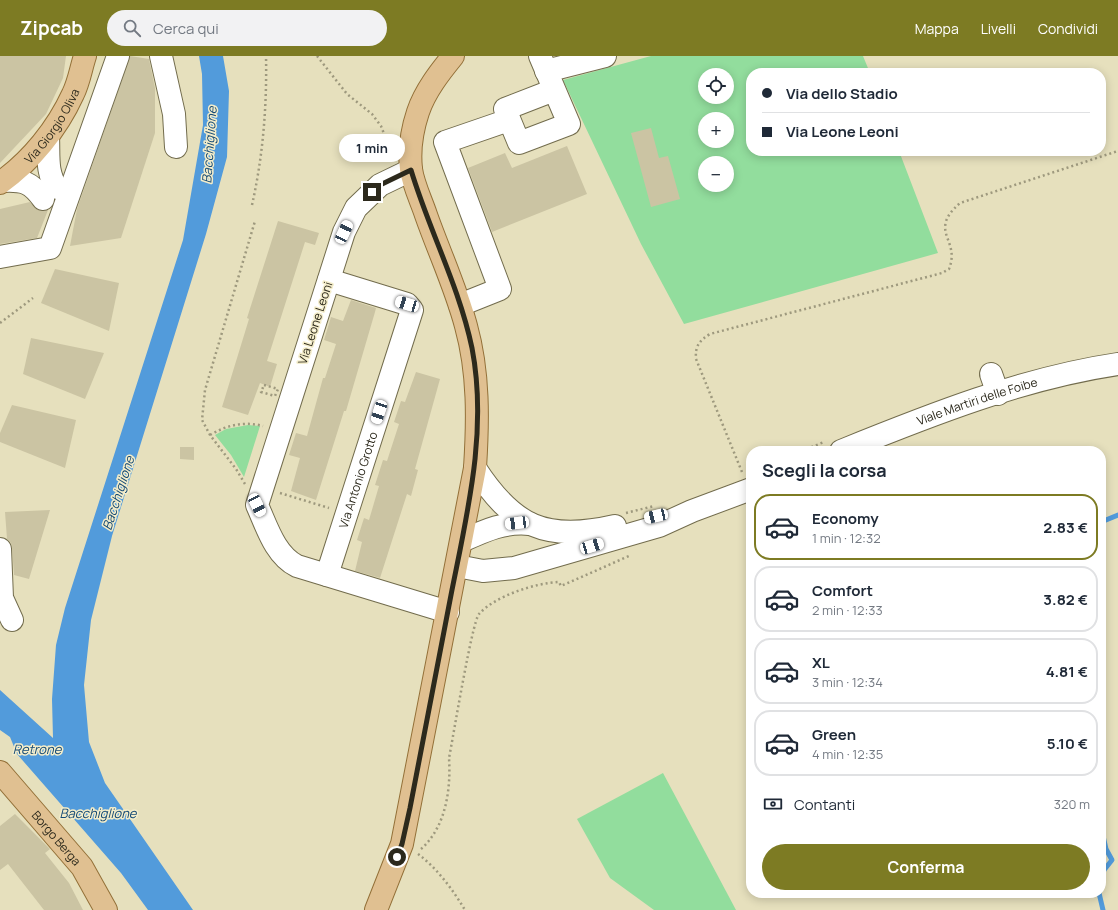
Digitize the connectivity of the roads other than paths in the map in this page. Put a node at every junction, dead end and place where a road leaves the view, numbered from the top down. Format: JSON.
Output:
{"nodes":[{"id":1,"x":85,"y":56,"type":"edge"},
{"id":2,"x":118,"y":56,"type":"edge"},
{"id":3,"x":161,"y":56,"type":"edge"},
{"id":4,"x":453,"y":56,"type":"edge"},
{"id":5,"x":604,"y":56,"type":"edge"},
{"id":6,"x":438,"y":66,"type":"edge"},
{"id":7,"x":547,"y":75,"type":"edge"},
{"id":8,"x":510,"y":120,"type":"junction"},
{"id":9,"x":47,"y":136,"type":"junction"},
{"id":10,"x":176,"y":147,"type":"dead end"},
{"id":11,"x":70,"y":154,"type":"dead end"},
{"id":12,"x":406,"y":173,"type":"junction"},
{"id":13,"x":2,"y":182,"type":"edge"},
{"id":14,"x":0,"y":257,"type":"edge"},
{"id":15,"x":329,"y":280,"type":"junction"},
{"id":16,"x":460,"y":305,"type":"junction"},
{"id":17,"x":1118,"y":364,"type":"edge"},
{"id":18,"x":991,"y":374,"type":"dead end"},
{"id":19,"x":998,"y":394,"type":"junction"},
{"id":20,"x":854,"y":446,"type":"edge"},
{"id":21,"x":475,"y":468,"type":"junction"},
{"id":22,"x":746,"y":483,"type":"edge"},
{"id":23,"x":692,"y":510,"type":"junction"},
{"id":24,"x":530,"y":524,"type":"junction"},
{"id":25,"x":462,"y":541,"type":"junction"},
{"id":26,"x":0,"y":549,"type":"edge"},
{"id":27,"x":457,"y":566,"type":"junction"},
{"id":28,"x":327,"y":574,"type":"junction"},
{"id":29,"x":448,"y":612,"type":"junction"},
{"id":30,"x":12,"y":620,"type":"dead end"},
{"id":31,"x":0,"y":772,"type":"edge"},
{"id":32,"x":106,"y":910,"type":"edge"},
{"id":33,"x":376,"y":910,"type":"edge"}],
"edges":[{"from":1,"to":9,"type":"main road","name":"Via Giorgio Oliva"},
{"from":2,"to":14,"type":"street"},
{"from":3,"to":10,"type":"street"},
{"from":4,"to":6,"type":"main road"},
{"from":5,"to":7,"type":"street"},
{"from":6,"to":12,"type":"main road"},
{"from":7,"to":8,"type":"street"},
{"from":7,"to":8,"type":"street"},
{"from":8,"to":16,"type":"street"},
{"from":9,"to":11,"type":"street"},
{"from":9,"to":13,"type":"main road","name":"Via Giorgio Oliva"},
{"from":9,"to":13,"type":"street"},
{"from":12,"to":15,"type":"street","name":"Via Leone Leoni"},
{"from":12,"to":16,"type":"main road"},
{"from":15,"to":28,"type":"street","name":"Via Leone Leoni"},
{"from":15,"to":28,"type":"street","name":"Via Antonio Grotto"},
{"from":16,"to":21,"type":"main road"},
{"from":17,"to":19,"type":"street","name":"Viale Martiri delle Foibe"},
{"from":18,"to":19,"type":"street"},
{"from":19,"to":20,"type":"street","name":"Viale Martiri delle Foibe"},
{"from":21,"to":24,"type":"street"},
{"from":21,"to":25,"type":"main road"},
{"from":22,"to":23,"type":"street"},
{"from":23,"to":24,"type":"street"},
{"from":23,"to":27,"type":"street"},
{"from":24,"to":25,"type":"street"},
{"from":25,"to":27,"type":"main road"},
{"from":26,"to":30,"type":"street"},
{"from":27,"to":29,"type":"main road"},
{"from":28,"to":29,"type":"street"},
{"from":29,"to":33,"type":"main road"},
{"from":31,"to":32,"type":"main road","name":"Borgo Berga"}]}
